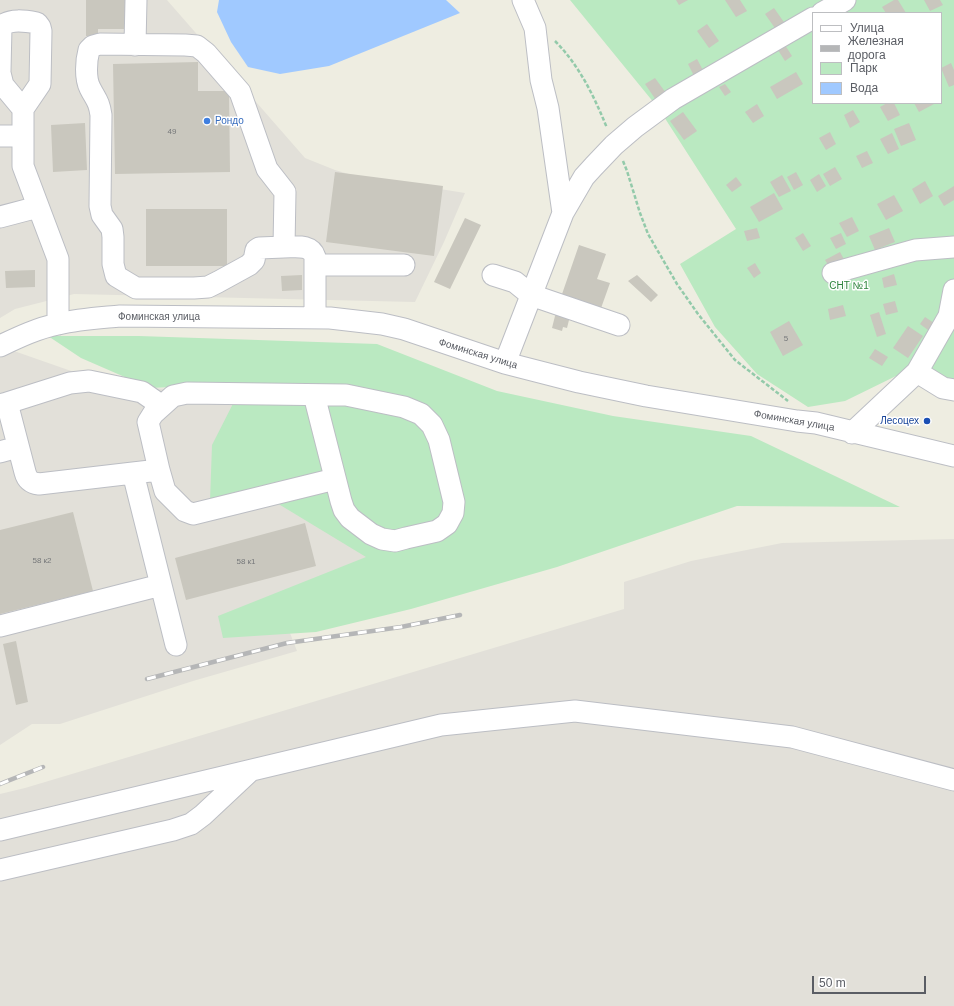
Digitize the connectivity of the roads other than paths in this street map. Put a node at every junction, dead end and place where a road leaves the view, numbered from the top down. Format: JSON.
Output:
{"nodes":[{"id":1,"x":136,"y":0,"type":"edge"},
{"id":2,"x":523,"y":0,"type":"edge"},
{"id":3,"x":845,"y":0,"type":"edge"},
{"id":4,"x":824,"y":12,"type":"edge"},
{"id":5,"x":812,"y":19,"type":"edge"},
{"id":6,"x":135,"y":45,"type":"junction"},
{"id":7,"x":0,"y":72,"type":"edge"},
{"id":8,"x":23,"y":108,"type":"junction"},
{"id":9,"x":0,"y":136,"type":"edge"},
{"id":10,"x":23,"y":136,"type":"junction"},
{"id":11,"x":38,"y":207,"type":"junction"},
{"id":12,"x":563,"y":213,"type":"junction"},
{"id":13,"x":0,"y":217,"type":"edge"},
{"id":14,"x":284,"y":247,"type":"junction"},
{"id":15,"x":954,"y":247,"type":"edge"},
{"id":16,"x":315,"y":264,"type":"junction"},
{"id":17,"x":404,"y":265,"type":"dead end"},
{"id":18,"x":833,"y":273,"type":"dead end"},
{"id":19,"x":493,"y":275,"type":"dead end"},
{"id":20,"x":954,"y":290,"type":"edge"},
{"id":21,"x":531,"y":295,"type":"junction"},
{"id":22,"x":951,"y":315,"type":"edge"},
{"id":23,"x":315,"y":318,"type":"junction"},
{"id":24,"x":58,"y":324,"type":"junction"},
{"id":25,"x":619,"y":325,"type":"dead end"},
{"id":26,"x":0,"y":346,"type":"edge"},
{"id":27,"x":505,"y":363,"type":"junction"},
{"id":28,"x":916,"y":372,"type":"junction"},
{"id":29,"x":954,"y":390,"type":"edge"},
{"id":30,"x":314,"y":394,"type":"junction"},
{"id":31,"x":4,"y":404,"type":"edge"},
{"id":32,"x":162,"y":406,"type":"junction"},
{"id":33,"x":852,"y":433,"type":"junction"},
{"id":34,"x":9,"y":450,"type":"edge"},
{"id":35,"x":954,"y":456,"type":"edge"},
{"id":36,"x":159,"y":470,"type":"junction"},
{"id":37,"x":133,"y":473,"type":"junction"},
{"id":38,"x":335,"y":479,"type":"junction"},
{"id":39,"x":161,"y":585,"type":"junction"},
{"id":40,"x":0,"y":626,"type":"edge"},
{"id":41,"x":176,"y":645,"type":"dead end"},
{"id":42,"x":250,"y":770,"type":"junction"},
{"id":43,"x":954,"y":780,"type":"edge"},
{"id":44,"x":0,"y":830,"type":"edge"},
{"id":45,"x":0,"y":870,"type":"edge"}],
"edges":[{"from":1,"to":6,"type":"street"},
{"from":2,"to":12,"type":"street"},
{"from":3,"to":4,"type":"street"},
{"from":5,"to":12,"type":"street"},
{"from":6,"to":14,"type":"street"},
{"from":6,"to":14,"type":"street"},
{"from":7,"to":8,"type":"street"},
{"from":7,"to":8,"type":"street"},
{"from":8,"to":10,"type":"street"},
{"from":9,"to":10,"type":"street"},
{"from":10,"to":11,"type":"street"},
{"from":11,"to":13,"type":"street"},
{"from":11,"to":24,"type":"street"},
{"from":12,"to":21,"type":"street"},
{"from":14,"to":16,"type":"street"},
{"from":15,"to":18,"type":"street"},
{"from":16,"to":17,"type":"street"},
{"from":16,"to":23,"type":"street"},
{"from":19,"to":21,"type":"street"},
{"from":20,"to":22,"type":"street"},
{"from":21,"to":25,"type":"street"},
{"from":21,"to":27,"type":"street"},
{"from":22,"to":28,"type":"street"},
{"from":23,"to":24,"type":"street","name":"Фоминская улица"},
{"from":23,"to":27,"type":"street","name":"Фоминская улица"},
{"from":24,"to":26,"type":"street","name":"Фоминская улица"},
{"from":27,"to":33,"type":"street","name":"Фоминская улица"},
{"from":28,"to":29,"type":"street"},
{"from":28,"to":33,"type":"street"},
{"from":30,"to":32,"type":"street"},
{"from":30,"to":38,"type":"street"},
{"from":30,"to":38,"type":"street"},
{"from":31,"to":32,"type":"street"},
{"from":31,"to":34,"type":"street"},
{"from":32,"to":36,"type":"street"},
{"from":33,"to":35,"type":"street","name":"Фоминская улица"},
{"from":34,"to":37,"type":"street"},
{"from":36,"to":37,"type":"street"},
{"from":36,"to":38,"type":"street"},
{"from":37,"to":39,"type":"street"},
{"from":39,"to":40,"type":"street"},
{"from":39,"to":41,"type":"street"},
{"from":42,"to":43,"type":"street"},
{"from":42,"to":44,"type":"street"},
{"from":42,"to":45,"type":"street"}]}
